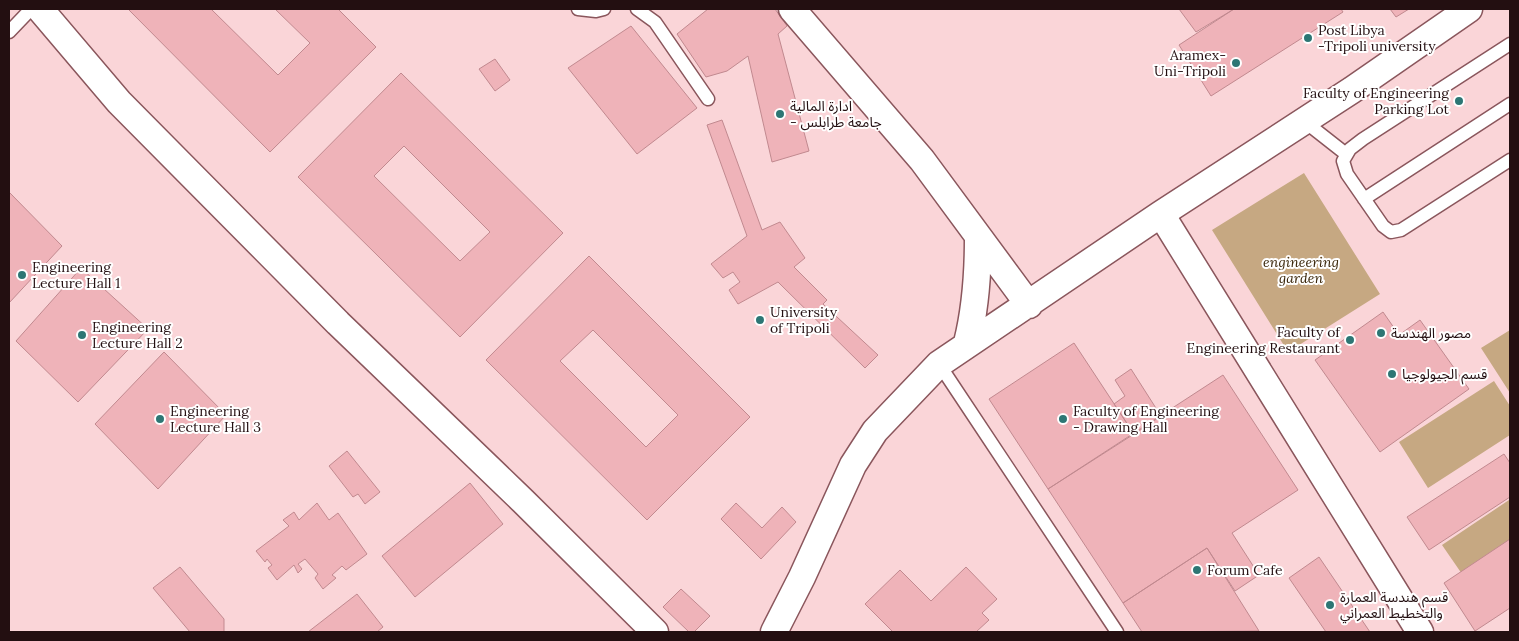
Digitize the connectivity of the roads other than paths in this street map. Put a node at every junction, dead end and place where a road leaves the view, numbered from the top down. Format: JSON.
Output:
{"nodes":[{"id":1,"x":31,"y":9,"type":"edge"},
{"id":2,"x":40,"y":9,"type":"edge"},
{"id":3,"x":578,"y":9,"type":"edge"},
{"id":4,"x":604,"y":9,"type":"edge"},
{"id":5,"x":637,"y":9,"type":"edge"},
{"id":6,"x":794,"y":9,"type":"edge"},
{"id":7,"x":1469,"y":9,"type":"edge"},
{"id":8,"x":9,"y":32,"type":"edge"},
{"id":9,"x":1510,"y":44,"type":"edge"},
{"id":10,"x":708,"y":100,"type":"dead end"},
{"id":11,"x":1510,"y":104,"type":"edge"},
{"id":12,"x":1304,"y":121,"type":"junction"},
{"id":13,"x":1346,"y":154,"type":"junction"},
{"id":14,"x":1510,"y":160,"type":"edge"},
{"id":15,"x":1364,"y":199,"type":"junction"},
{"id":16,"x":1161,"y":214,"type":"junction"},
{"id":17,"x":978,"y":238,"type":"junction"},
{"id":18,"x":1029,"y":305,"type":"junction"},
{"id":19,"x":967,"y":343,"type":"junction"},
{"id":20,"x":938,"y":364,"type":"junction"},
{"id":21,"x":655,"y":632,"type":"edge"},
{"id":22,"x":774,"y":632,"type":"edge"},
{"id":23,"x":1117,"y":632,"type":"edge"},
{"id":24,"x":1420,"y":632,"type":"edge"}],
"edges":[{"from":1,"to":8,"type":"lane"},
{"from":2,"to":21,"type":"street"},
{"from":3,"to":4,"type":"lane"},
{"from":5,"to":10,"type":"lane"},
{"from":6,"to":17,"type":"street"},
{"from":7,"to":12,"type":"street"},
{"from":9,"to":13,"type":"lane"},
{"from":11,"to":15,"type":"lane"},
{"from":12,"to":13,"type":"lane"},
{"from":12,"to":16,"type":"street"},
{"from":13,"to":15,"type":"lane"},
{"from":14,"to":15,"type":"lane"},
{"from":16,"to":18,"type":"street"},
{"from":16,"to":24,"type":"street"},
{"from":17,"to":18,"type":"street"},
{"from":17,"to":19,"type":"street"},
{"from":18,"to":19,"type":"street"},
{"from":19,"to":20,"type":"street"},
{"from":20,"to":22,"type":"street"},
{"from":20,"to":23,"type":"lane"}]}
